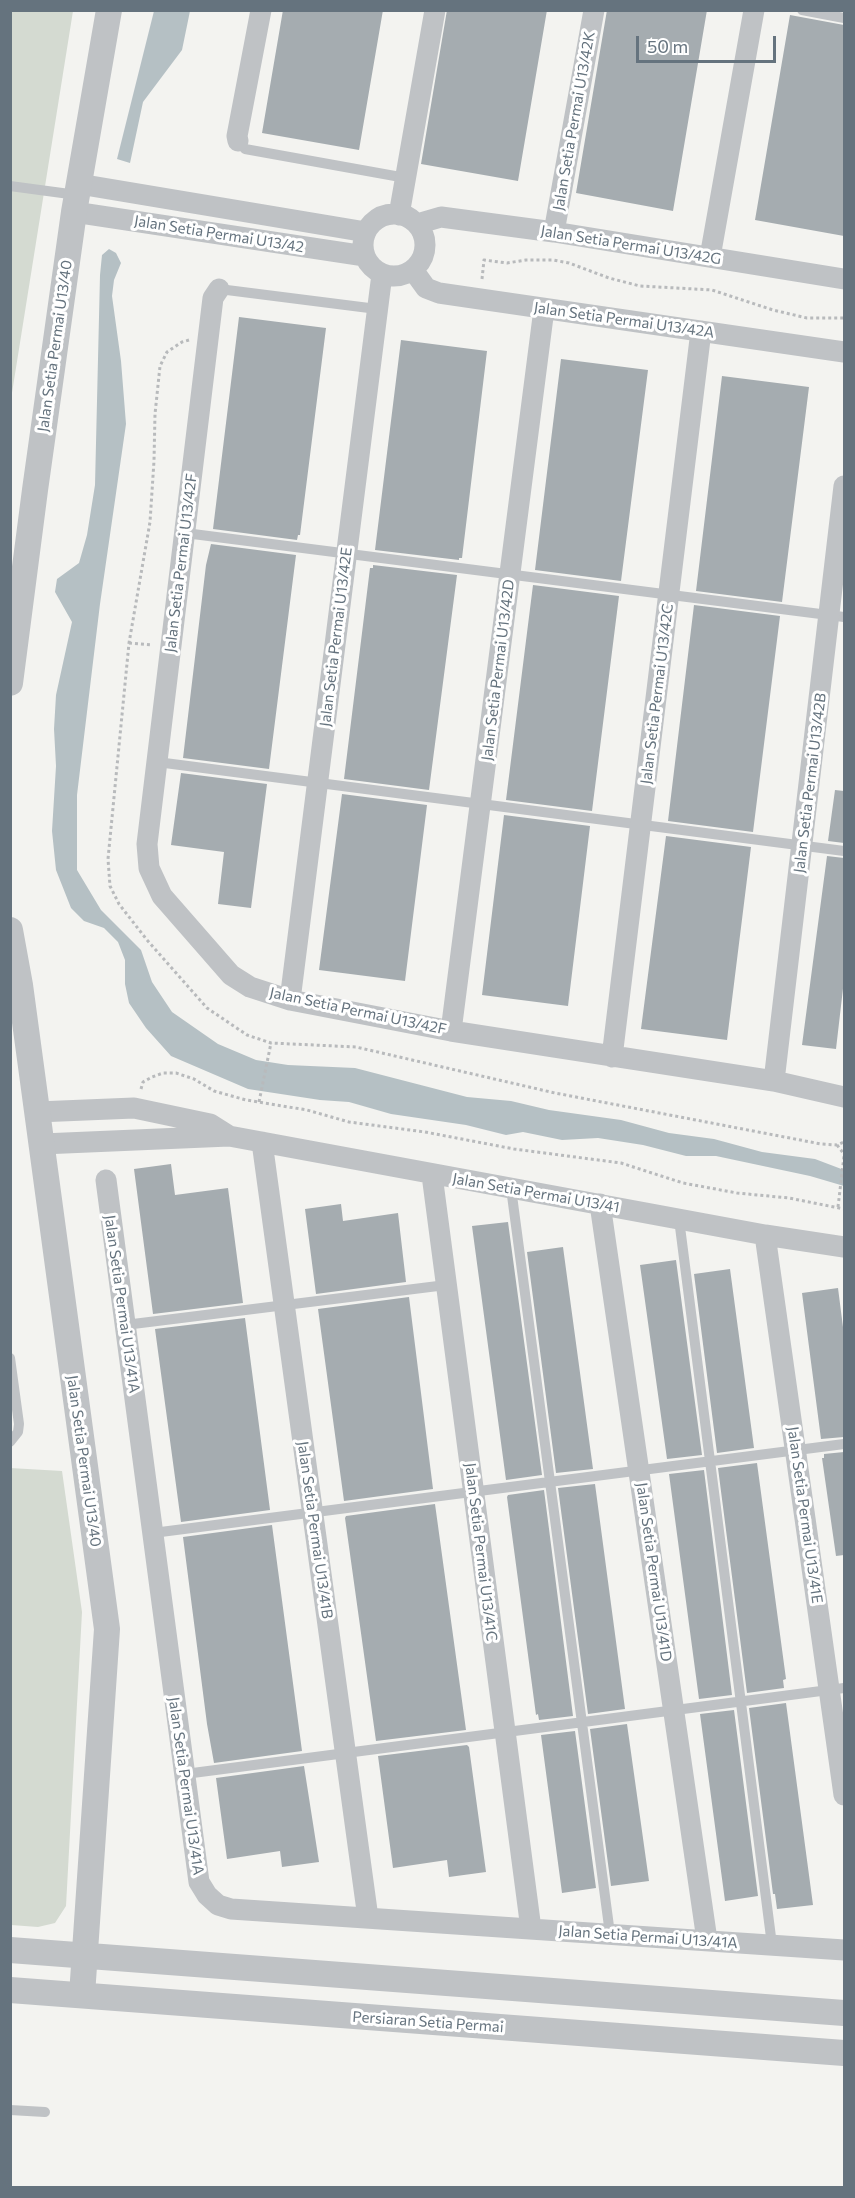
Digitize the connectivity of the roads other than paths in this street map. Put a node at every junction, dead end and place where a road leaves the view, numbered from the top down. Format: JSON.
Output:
{"nodes":[{"id":1,"x":109,"y":10,"type":"edge"},
{"id":2,"x":261,"y":10,"type":"edge"},
{"id":3,"x":435,"y":10,"type":"edge"},
{"id":4,"x":594,"y":10,"type":"edge"},
{"id":5,"x":754,"y":10,"type":"edge"},
{"id":6,"x":802,"y":10,"type":"edge"},
{"id":7,"x":844,"y":18,"type":"edge"},
{"id":8,"x":238,"y":141,"type":"joint"},
{"id":9,"x":406,"y":178,"type":"junction"},
{"id":10,"x":10,"y":186,"type":"edge"},
{"id":11,"x":77,"y":197,"type":"junction"},
{"id":12,"x":255,"y":214,"type":"junction"},
{"id":13,"x":408,"y":219,"type":"junction"},
{"id":14,"x":366,"y":232,"type":"junction"},
{"id":15,"x":554,"y":232,"type":"junction"},
{"id":16,"x":251,"y":239,"type":"junction"},
{"id":17,"x":365,"y":256,"type":"junction"},
{"id":18,"x":710,"y":257,"type":"junction"},
{"id":19,"x":413,"y":270,"type":"junction"},
{"id":20,"x":382,"y":274,"type":"junction"},
{"id":21,"x":844,"y":279,"type":"edge"},
{"id":22,"x":219,"y":289,"type":"joint"},
{"id":23,"x":377,"y":309,"type":"junction"},
{"id":24,"x":544,"y":309,"type":"junction"},
{"id":25,"x":701,"y":331,"type":"junction"},
{"id":26,"x":844,"y":352,"type":"edge"},
{"id":27,"x":844,"y":486,"type":"edge"},
{"id":28,"x":185,"y":533,"type":"junction"},
{"id":29,"x":346,"y":553,"type":"junction"},
{"id":30,"x":510,"y":574,"type":"junction"},
{"id":31,"x":669,"y":595,"type":"junction"},
{"id":32,"x":837,"y":616,"type":"edge"},
{"id":33,"x":10,"y":683,"type":"edge"},
{"id":34,"x":157,"y":762,"type":"junction"},
{"id":35,"x":317,"y":783,"type":"junction"},
{"id":36,"x":481,"y":804,"type":"junction"},
{"id":37,"x":640,"y":825,"type":"junction"},
{"id":38,"x":802,"y":846,"type":"junction"},
{"id":39,"x":844,"y":851,"type":"edge"},
{"id":40,"x":10,"y":930,"type":"edge"},
{"id":41,"x":15,"y":986,"type":"edge"},
{"id":42,"x":290,"y":1000,"type":"junction"},
{"id":43,"x":451,"y":1032,"type":"junction"},
{"id":44,"x":612,"y":1057,"type":"junction"},
{"id":45,"x":774,"y":1081,"type":"junction"},
{"id":46,"x":844,"y":1097,"type":"edge"},
{"id":47,"x":37,"y":1113,"type":"junction"},
{"id":48,"x":229,"y":1136,"type":"junction"},
{"id":49,"x":262,"y":1142,"type":"junction"},
{"id":50,"x":42,"y":1144,"type":"junction"},
{"id":51,"x":432,"y":1175,"type":"junction"},
{"id":52,"x":106,"y":1180,"type":"dead end"},
{"id":53,"x":511,"y":1188,"type":"junction"},
{"id":54,"x":600,"y":1204,"type":"junction"},
{"id":55,"x":679,"y":1219,"type":"junction"},
{"id":56,"x":765,"y":1235,"type":"junction"},
{"id":57,"x":844,"y":1249,"type":"edge"},
{"id":58,"x":446,"y":1285,"type":"junction"},
{"id":59,"x":285,"y":1306,"type":"junction"},
{"id":60,"x":125,"y":1325,"type":"junction"},
{"id":61,"x":10,"y":1358,"type":"edge"},
{"id":62,"x":10,"y":1442,"type":"edge"},
{"id":63,"x":844,"y":1444,"type":"edge"},
{"id":64,"x":795,"y":1450,"type":"junction"},
{"id":65,"x":710,"y":1461,"type":"junction"},
{"id":66,"x":639,"y":1470,"type":"junction"},
{"id":67,"x":550,"y":1482,"type":"junction"},
{"id":68,"x":474,"y":1492,"type":"junction"},
{"id":69,"x":313,"y":1513,"type":"junction"},
{"id":70,"x":153,"y":1533,"type":"junction"},
{"id":71,"x":837,"y":1689,"type":"edge"},
{"id":72,"x":741,"y":1701,"type":"junction"},
{"id":73,"x":674,"y":1710,"type":"junction"},
{"id":74,"x":582,"y":1721,"type":"junction"},
{"id":75,"x":505,"y":1731,"type":"junction"},
{"id":76,"x":345,"y":1754,"type":"junction"},
{"id":77,"x":185,"y":1774,"type":"junction"},
{"id":78,"x":844,"y":1796,"type":"edge"},
{"id":79,"x":368,"y":1918,"type":"junction"},
{"id":80,"x":531,"y":1929,"type":"junction"},
{"id":81,"x":610,"y":1934,"type":"junction"},
{"id":82,"x":707,"y":1940,"type":"junction"},
{"id":83,"x":772,"y":1945,"type":"junction"},
{"id":84,"x":10,"y":1950,"type":"edge"},
{"id":85,"x":844,"y":1950,"type":"edge"},
{"id":86,"x":85,"y":1955,"type":"junction"},
{"id":87,"x":10,"y":1990,"type":"edge"},
{"id":88,"x":82,"y":1995,"type":"junction"},
{"id":89,"x":844,"y":2013,"type":"edge"},
{"id":90,"x":844,"y":2053,"type":"edge"},
{"id":91,"x":10,"y":2110,"type":"edge"},
{"id":92,"x":45,"y":2112,"type":"dead end"}],
"edges":[{"from":1,"to":11,"type":"street","name":"Jalan Setia Permai U13/40"},
{"from":2,"to":8,"type":"street"},
{"from":3,"to":9,"type":"street"},
{"from":4,"to":15,"type":"street","name":"Jalan Setia Permai U13/42K"},
{"from":5,"to":18,"type":"street"},
{"from":6,"to":7,"type":"lane"},
{"from":8,"to":9,"type":"lane"},
{"from":9,"to":13,"type":"street"},
{"from":10,"to":11,"type":"lane"},
{"from":11,"to":12,"type":"street","name":"Jalan Setia Permai U13/42"},
{"from":11,"to":16,"type":"street","name":"Jalan Setia Permai U13/42"},
{"from":11,"to":33,"type":"street","name":"Jalan Setia Permai U13/40"},
{"from":12,"to":14,"type":"street","name":"Jalan Setia Permai U13/42"},
{"from":12,"to":16,"type":"street"},
{"from":13,"to":14,"type":"street"},
{"from":13,"to":15,"type":"street","name":"Jalan Setia Permai U13/42G"},
{"from":13,"to":19,"type":"street"},
{"from":14,"to":17,"type":"street"},
{"from":15,"to":18,"type":"street","name":"Jalan Setia Permai U13/42G"},
{"from":16,"to":17,"type":"street","name":"Jalan Setia Permai U13/42"},
{"from":17,"to":20,"type":"street"},
{"from":18,"to":21,"type":"street","name":"Jalan Setia Permai U13/42G"},
{"from":19,"to":20,"type":"street"},
{"from":19,"to":24,"type":"street","name":"Jalan Setia Permai U13/42A"},
{"from":20,"to":23,"type":"street","name":"Jalan Setia Permai U13/42E"},
{"from":22,"to":23,"type":"lane"},
{"from":22,"to":28,"type":"street","name":"Jalan Setia Permai U13/42F"},
{"from":23,"to":29,"type":"street","name":"Jalan Setia Permai U13/42E"},
{"from":24,"to":25,"type":"street","name":"Jalan Setia Permai U13/42A"},
{"from":24,"to":30,"type":"street","name":"Jalan Setia Permai U13/42D"},
{"from":25,"to":26,"type":"street","name":"Jalan Setia Permai U13/42A"},
{"from":25,"to":31,"type":"street","name":"Jalan Setia Permai U13/42C"},
{"from":27,"to":32,"type":"street","name":"Jalan Setia Permai U13/42B"},
{"from":28,"to":29,"type":"lane"},
{"from":28,"to":34,"type":"street","name":"Jalan Setia Permai U13/42F"},
{"from":29,"to":30,"type":"lane"},
{"from":29,"to":35,"type":"street","name":"Jalan Setia Permai U13/42E"},
{"from":30,"to":31,"type":"lane"},
{"from":30,"to":36,"type":"street","name":"Jalan Setia Permai U13/42D"},
{"from":31,"to":32,"type":"lane"},
{"from":31,"to":37,"type":"street","name":"Jalan Setia Permai U13/42C"},
{"from":32,"to":38,"type":"street","name":"Jalan Setia Permai U13/42B"},
{"from":34,"to":35,"type":"lane"},
{"from":34,"to":42,"type":"street","name":"Jalan Setia Permai U13/42F"},
{"from":35,"to":36,"type":"lane"},
{"from":35,"to":42,"type":"street","name":"Jalan Setia Permai U13/42E"},
{"from":36,"to":37,"type":"lane"},
{"from":36,"to":43,"type":"street","name":"Jalan Setia Permai U13/42D"},
{"from":37,"to":38,"type":"lane"},
{"from":37,"to":44,"type":"street","name":"Jalan Setia Permai U13/42C"},
{"from":38,"to":39,"type":"lane"},
{"from":38,"to":45,"type":"street","name":"Jalan Setia Permai U13/42B"},
{"from":40,"to":41,"type":"street","name":"Jalan Setia Permai U13/40"},
{"from":41,"to":47,"type":"street","name":"Jalan Setia Permai U13/40"},
{"from":42,"to":43,"type":"street","name":"Jalan Setia Permai U13/42F"},
{"from":43,"to":44,"type":"street","name":"Jalan Setia Permai U13/42F"},
{"from":44,"to":45,"type":"street","name":"Jalan Setia Permai U13/42F"},
{"from":45,"to":46,"type":"street","name":"Jalan Setia Permai U13/42F"},
{"from":47,"to":48,"type":"street","name":"Jalan Setia Permai U13/41"},
{"from":47,"to":50,"type":"street","name":"Jalan Setia Permai U13/40"},
{"from":48,"to":49,"type":"street","name":"Jalan Setia Permai U13/41"},
{"from":48,"to":50,"type":"street","name":"Jalan Setia Permai U13/41"},
{"from":49,"to":51,"type":"street","name":"Jalan Setia Permai U13/41"},
{"from":49,"to":59,"type":"street","name":"Jalan Setia Permai U13/41B"},
{"from":50,"to":86,"type":"street","name":"Jalan Setia Permai U13/40"},
{"from":51,"to":53,"type":"street","name":"Jalan Setia Permai U13/41"},
{"from":51,"to":58,"type":"street","name":"Jalan Setia Permai U13/41C"},
{"from":52,"to":60,"type":"street","name":"Jalan Setia Permai U13/41A"},
{"from":53,"to":54,"type":"street","name":"Jalan Setia Permai U13/41"},
{"from":53,"to":67,"type":"lane"},
{"from":54,"to":55,"type":"street","name":"Jalan Setia Permai U13/41"},
{"from":54,"to":66,"type":"street","name":"Jalan Setia Permai U13/41D"},
{"from":55,"to":56,"type":"street","name":"Jalan Setia Permai U13/41"},
{"from":55,"to":65,"type":"lane"},
{"from":56,"to":57,"type":"street","name":"Jalan Setia Permai U13/41"},
{"from":56,"to":64,"type":"street","name":"Jalan Setia Permai U13/41E"},
{"from":58,"to":59,"type":"lane"},
{"from":58,"to":68,"type":"street","name":"Jalan Setia Permai U13/41C"},
{"from":59,"to":60,"type":"lane"},
{"from":59,"to":69,"type":"street","name":"Jalan Setia Permai U13/41B"},
{"from":60,"to":70,"type":"street","name":"Jalan Setia Permai U13/41A"},
{"from":61,"to":62,"type":"lane"},
{"from":63,"to":64,"type":"lane"},
{"from":64,"to":65,"type":"lane"},
{"from":64,"to":71,"type":"street","name":"Jalan Setia Permai U13/41E"},
{"from":65,"to":66,"type":"lane"},
{"from":65,"to":72,"type":"lane"},
{"from":66,"to":67,"type":"lane"},
{"from":66,"to":73,"type":"street","name":"Jalan Setia Permai U13/41D"},
{"from":67,"to":68,"type":"lane"},
{"from":67,"to":74,"type":"lane"},
{"from":68,"to":69,"type":"lane"},
{"from":68,"to":75,"type":"street","name":"Jalan Setia Permai U13/41C"},
{"from":69,"to":70,"type":"lane"},
{"from":69,"to":76,"type":"street","name":"Jalan Setia Permai U13/41B"},
{"from":70,"to":77,"type":"street","name":"Jalan Setia Permai U13/41A"},
{"from":71,"to":72,"type":"lane"},
{"from":71,"to":78,"type":"street","name":"Jalan Setia Permai U13/41E"},
{"from":72,"to":73,"type":"lane"},
{"from":72,"to":83,"type":"lane"},
{"from":73,"to":74,"type":"lane"},
{"from":73,"to":82,"type":"street","name":"Jalan Setia Permai U13/41D"},
{"from":74,"to":75,"type":"lane"},
{"from":74,"to":81,"type":"lane"},
{"from":75,"to":76,"type":"lane"},
{"from":75,"to":80,"type":"street","name":"Jalan Setia Permai U13/41C"},
{"from":76,"to":77,"type":"lane"},
{"from":76,"to":79,"type":"street","name":"Jalan Setia Permai U13/41B"},
{"from":77,"to":79,"type":"street","name":"Jalan Setia Permai U13/41A"},
{"from":79,"to":80,"type":"street","name":"Jalan Setia Permai U13/41A"},
{"from":80,"to":81,"type":"street","name":"Jalan Setia Permai U13/41A"},
{"from":81,"to":82,"type":"street","name":"Jalan Setia Permai U13/41A"},
{"from":82,"to":83,"type":"street","name":"Jalan Setia Permai U13/41A"},
{"from":83,"to":85,"type":"street","name":"Jalan Setia Permai U13/41A"},
{"from":84,"to":86,"type":"street"},
{"from":86,"to":88,"type":"street","name":"Jalan Setia Permai U13/40"},
{"from":86,"to":89,"type":"street"},
{"from":87,"to":88,"type":"street","name":"Persiaran Setia Permai"},
{"from":88,"to":90,"type":"street","name":"Persiaran Setia Permai"},
{"from":91,"to":92,"type":"lane"}]}
